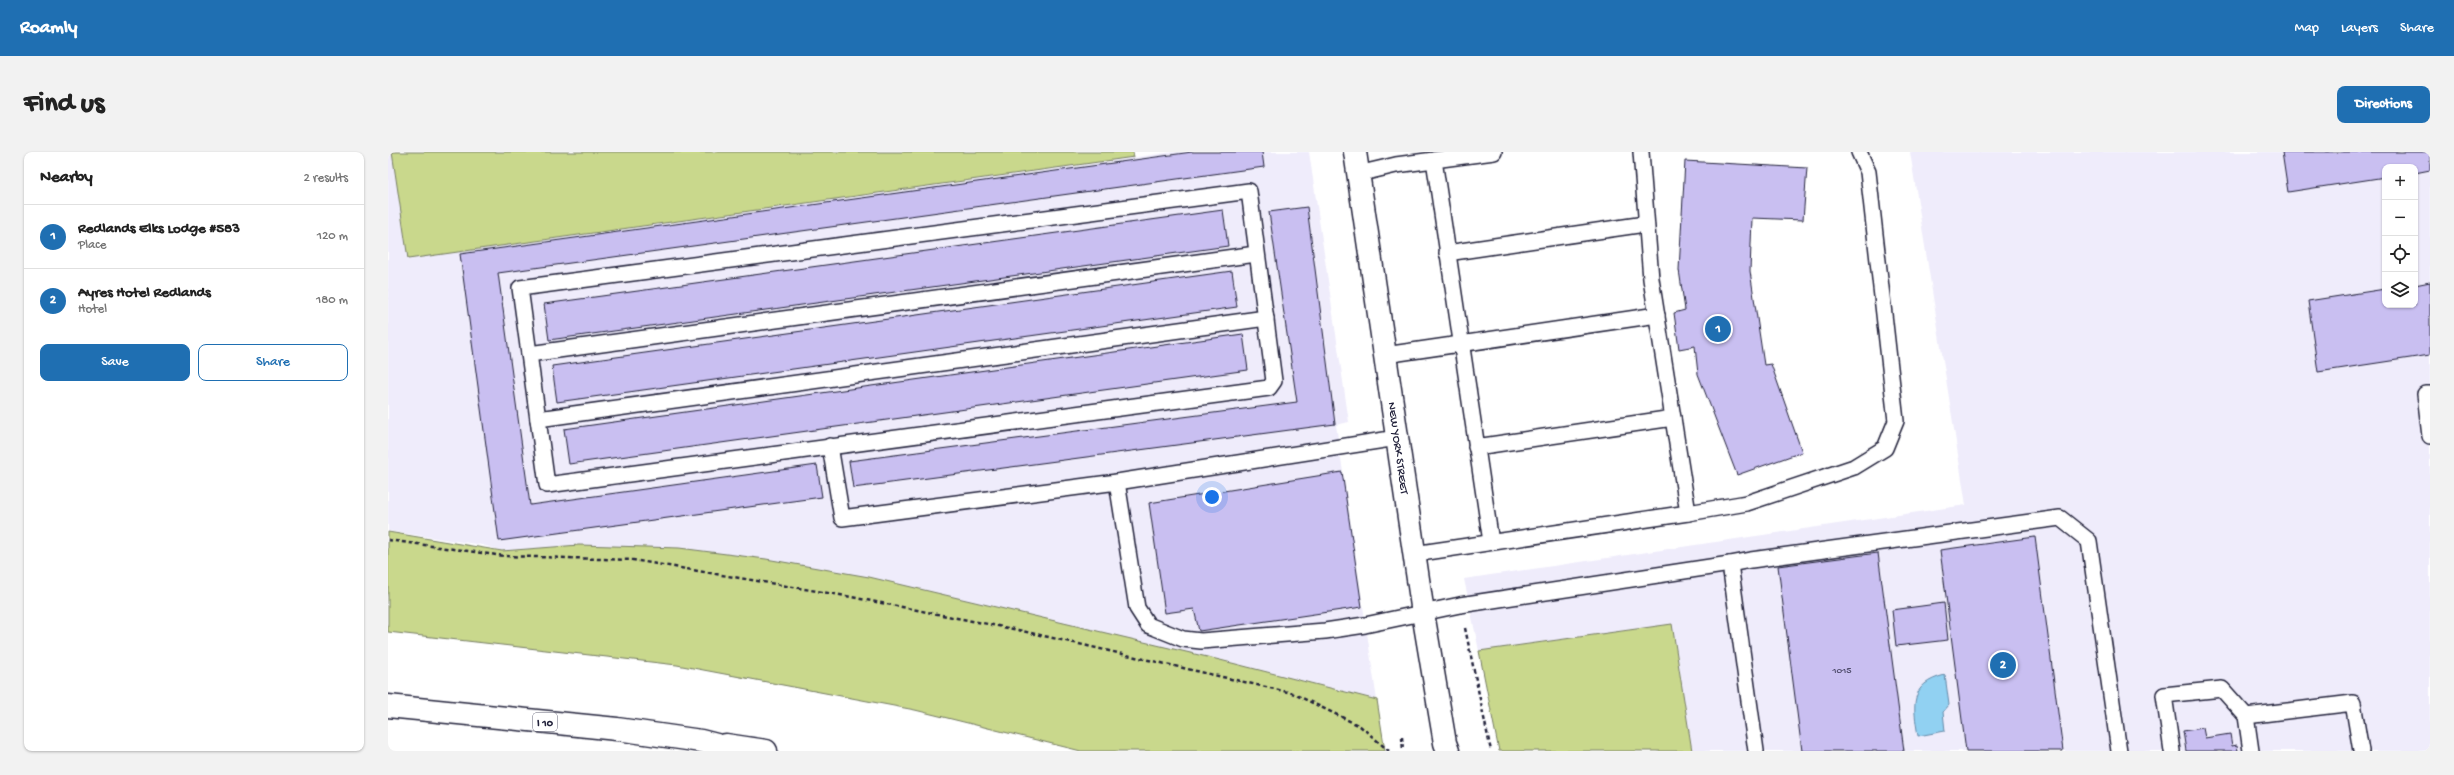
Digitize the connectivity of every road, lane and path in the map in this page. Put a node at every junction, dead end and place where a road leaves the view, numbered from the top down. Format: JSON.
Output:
{"nodes":[{"id":1,"x":1355,"y":152,"type":"edge"},
{"id":2,"x":1494,"y":152,"type":"edge"},
{"id":3,"x":1641,"y":152,"type":"edge"},
{"id":4,"x":1859,"y":152,"type":"edge"},
{"id":5,"x":1434,"y":160,"type":"junction"},
{"id":6,"x":1358,"y":174,"type":"junction"},
{"id":7,"x":1645,"y":224,"type":"junction"},
{"id":8,"x":1447,"y":252,"type":"junction"},
{"id":9,"x":1256,"y":254,"type":"junction"},
{"id":10,"x":1657,"y":315,"type":"junction"},
{"id":11,"x":1266,"y":318,"type":"junction"},
{"id":12,"x":1461,"y":344,"type":"junction"},
{"id":13,"x":530,"y":354,"type":"junction"},
{"id":14,"x":1385,"y":355,"type":"junction"},
{"id":15,"x":2427,"y":394,"type":"edge"},
{"id":16,"x":1673,"y":418,"type":"junction"},
{"id":17,"x":538,"y":419,"type":"junction"},
{"id":18,"x":2430,"y":436,"type":"edge"},
{"id":19,"x":1397,"y":438,"type":"junction"},
{"id":20,"x":830,"y":446,"type":"junction"},
{"id":21,"x":1476,"y":447,"type":"junction"},
{"id":22,"x":1117,"y":482,"type":"junction"},
{"id":23,"x":1688,"y":513,"type":"junction"},
{"id":24,"x":388,"y":540,"type":"edge"},
{"id":25,"x":1490,"y":542,"type":"junction"},
{"id":26,"x":1414,"y":554,"type":"junction"},
{"id":27,"x":1730,"y":564,"type":"junction"},
{"id":28,"x":1460,"y":604,"type":"junction"},
{"id":29,"x":1423,"y":613,"type":"junction"},
{"id":30,"x":388,"y":706,"type":"edge"},
{"id":31,"x":2246,"y":716,"type":"junction"},
{"id":32,"x":1402,"y":737,"type":"dead end"},
{"id":33,"x":702,"y":741,"type":"junction"},
{"id":34,"x":1445,"y":748,"type":"edge"},
{"id":35,"x":740,"y":751,"type":"edge"},
{"id":36,"x":766,"y":751,"type":"edge"},
{"id":37,"x":1389,"y":751,"type":"edge"},
{"id":38,"x":1403,"y":751,"type":"edge"},
{"id":39,"x":1491,"y":751,"type":"edge"},
{"id":40,"x":1756,"y":751,"type":"edge"},
{"id":41,"x":2119,"y":751,"type":"edge"},
{"id":42,"x":2172,"y":751,"type":"edge"},
{"id":43,"x":2251,"y":751,"type":"edge"},
{"id":44,"x":2361,"y":751,"type":"edge"}],
"edges":[{"from":1,"to":6,"type":"main road","name":"NEW YORK STREET"},
{"from":2,"to":5,"type":"lane"},
{"from":3,"to":7,"type":"lane"},
{"from":4,"to":23,"type":"lane"},
{"from":5,"to":6,"type":"lane"},
{"from":5,"to":8,"type":"lane"},
{"from":6,"to":14,"type":"main road","name":"NEW YORK STREET"},
{"from":7,"to":8,"type":"lane"},
{"from":7,"to":10,"type":"lane"},
{"from":8,"to":12,"type":"lane"},
{"from":9,"to":11,"type":"lane"},
{"from":9,"to":13,"type":"lane"},
{"from":9,"to":13,"type":"lane"},
{"from":10,"to":12,"type":"lane"},
{"from":10,"to":16,"type":"lane"},
{"from":11,"to":17,"type":"lane"},
{"from":11,"to":20,"type":"lane"},
{"from":12,"to":14,"type":"lane"},
{"from":12,"to":21,"type":"lane"},
{"from":13,"to":17,"type":"lane"},
{"from":14,"to":19,"type":"main road","name":"NEW YORK STREET"},
{"from":15,"to":18,"type":"lane"},
{"from":16,"to":21,"type":"lane"},
{"from":16,"to":23,"type":"lane"},
{"from":17,"to":20,"type":"lane"},
{"from":19,"to":22,"type":"lane"},
{"from":19,"to":26,"type":"main road","name":"NEW YORK STREET"},
{"from":20,"to":22,"type":"lane"},
{"from":21,"to":25,"type":"lane"},
{"from":22,"to":29,"type":"lane"},
{"from":23,"to":25,"type":"lane"},
{"from":24,"to":37,"type":"path"},
{"from":25,"to":26,"type":"lane"},
{"from":26,"to":29,"type":"main road","name":"NEW YORK STREET"},
{"from":27,"to":28,"type":"lane"},
{"from":27,"to":40,"type":"lane"},
{"from":27,"to":41,"type":"lane"},
{"from":28,"to":29,"type":"lane"},
{"from":28,"to":39,"type":"path"},
{"from":29,"to":34,"type":"main road","name":"NEW YORK STREET"},
{"from":30,"to":33,"type":"main road","number":"I 10"},
{"from":31,"to":42,"type":"lane"},
{"from":31,"to":43,"type":"lane"},
{"from":31,"to":44,"type":"lane"},
{"from":32,"to":38,"type":"path"},
{"from":33,"to":35,"type":"main road","number":"I 10"},
{"from":33,"to":36,"type":"main road"}]}
